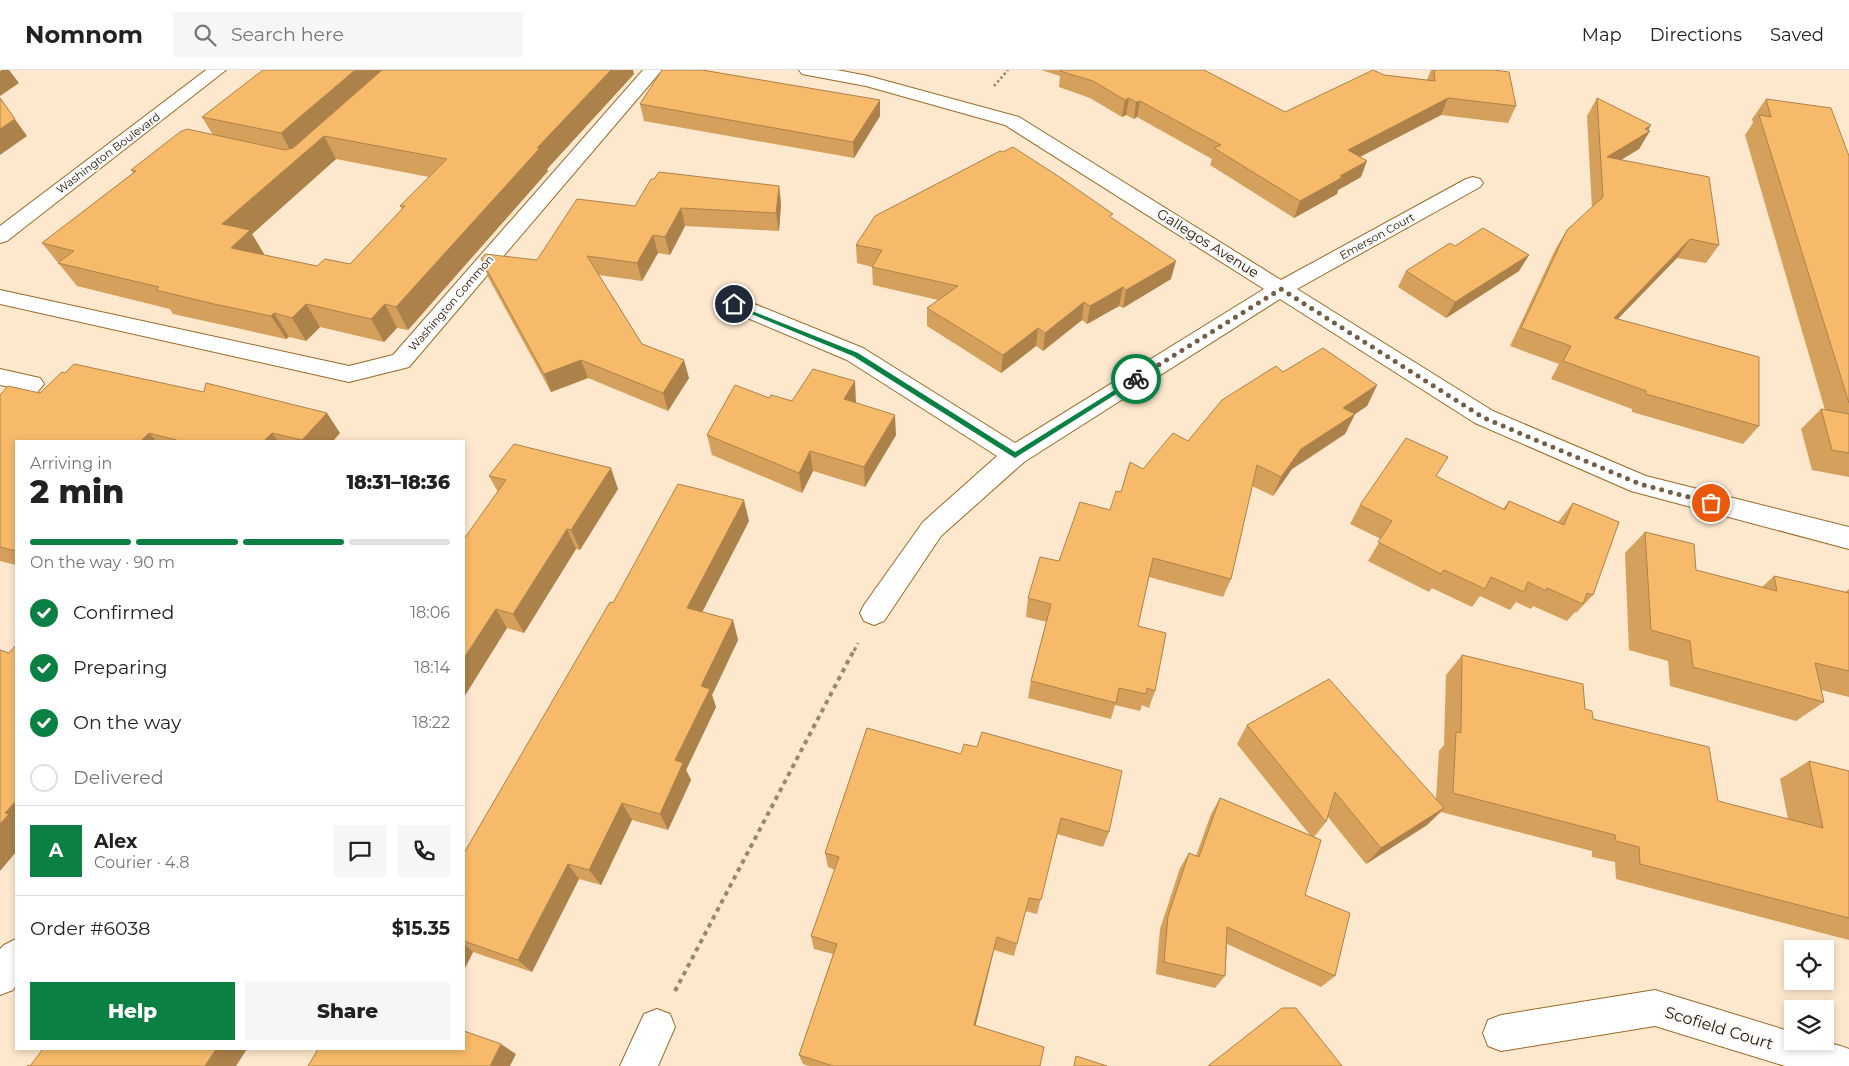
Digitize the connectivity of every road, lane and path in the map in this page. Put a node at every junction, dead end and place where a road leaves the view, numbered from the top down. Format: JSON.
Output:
{"nodes":[{"id":1,"x":217,"y":70,"type":"edge"},
{"id":2,"x":653,"y":70,"type":"edge"},
{"id":3,"x":808,"y":70,"type":"edge"},
{"id":4,"x":1473,"y":183,"type":"dead end"},
{"id":5,"x":0,"y":236,"type":"edge"},
{"id":6,"x":1281,"y":289,"type":"junction"},
{"id":7,"x":0,"y":297,"type":"edge"},
{"id":8,"x":734,"y":304,"type":"dead end"},
{"id":9,"x":0,"y":376,"type":"edge"},
{"id":10,"x":0,"y":420,"type":"edge"},
{"id":11,"x":1015,"y":455,"type":"junction"},
{"id":12,"x":1849,"y":538,"type":"edge"},
{"id":13,"x":874,"y":613,"type":"joint"},
{"id":14,"x":15,"y":958,"type":"edge"},
{"id":15,"x":0,"y":977,"type":"edge"},
{"id":16,"x":656,"y":1027,"type":"joint"},
{"id":17,"x":1501,"y":1033,"type":"dead end"},
{"id":18,"x":639,"y":1066,"type":"edge"},
{"id":19,"x":1845,"y":1066,"type":"edge"}],
"edges":[{"from":1,"to":5,"type":"street","name":"Washington Boulevard"},
{"from":2,"to":7,"type":"street","name":"Washington Common"},
{"from":3,"to":6,"type":"street","name":"Gallegos Avenue"},
{"from":4,"to":6,"type":"street","name":"Emerson Court"},
{"from":6,"to":11,"type":"street","name":"Emerson Court"},
{"from":6,"to":12,"type":"street","name":"Gallegos Avenue"},
{"from":8,"to":11,"type":"street"},
{"from":9,"to":10,"type":"street"},
{"from":11,"to":13,"type":"street","name":"Emerson Court"},
{"from":13,"to":16,"type":"path"},
{"from":14,"to":15,"type":"street"},
{"from":16,"to":18,"type":"street"},
{"from":17,"to":19,"type":"street","name":"Scofield Court"}]}
